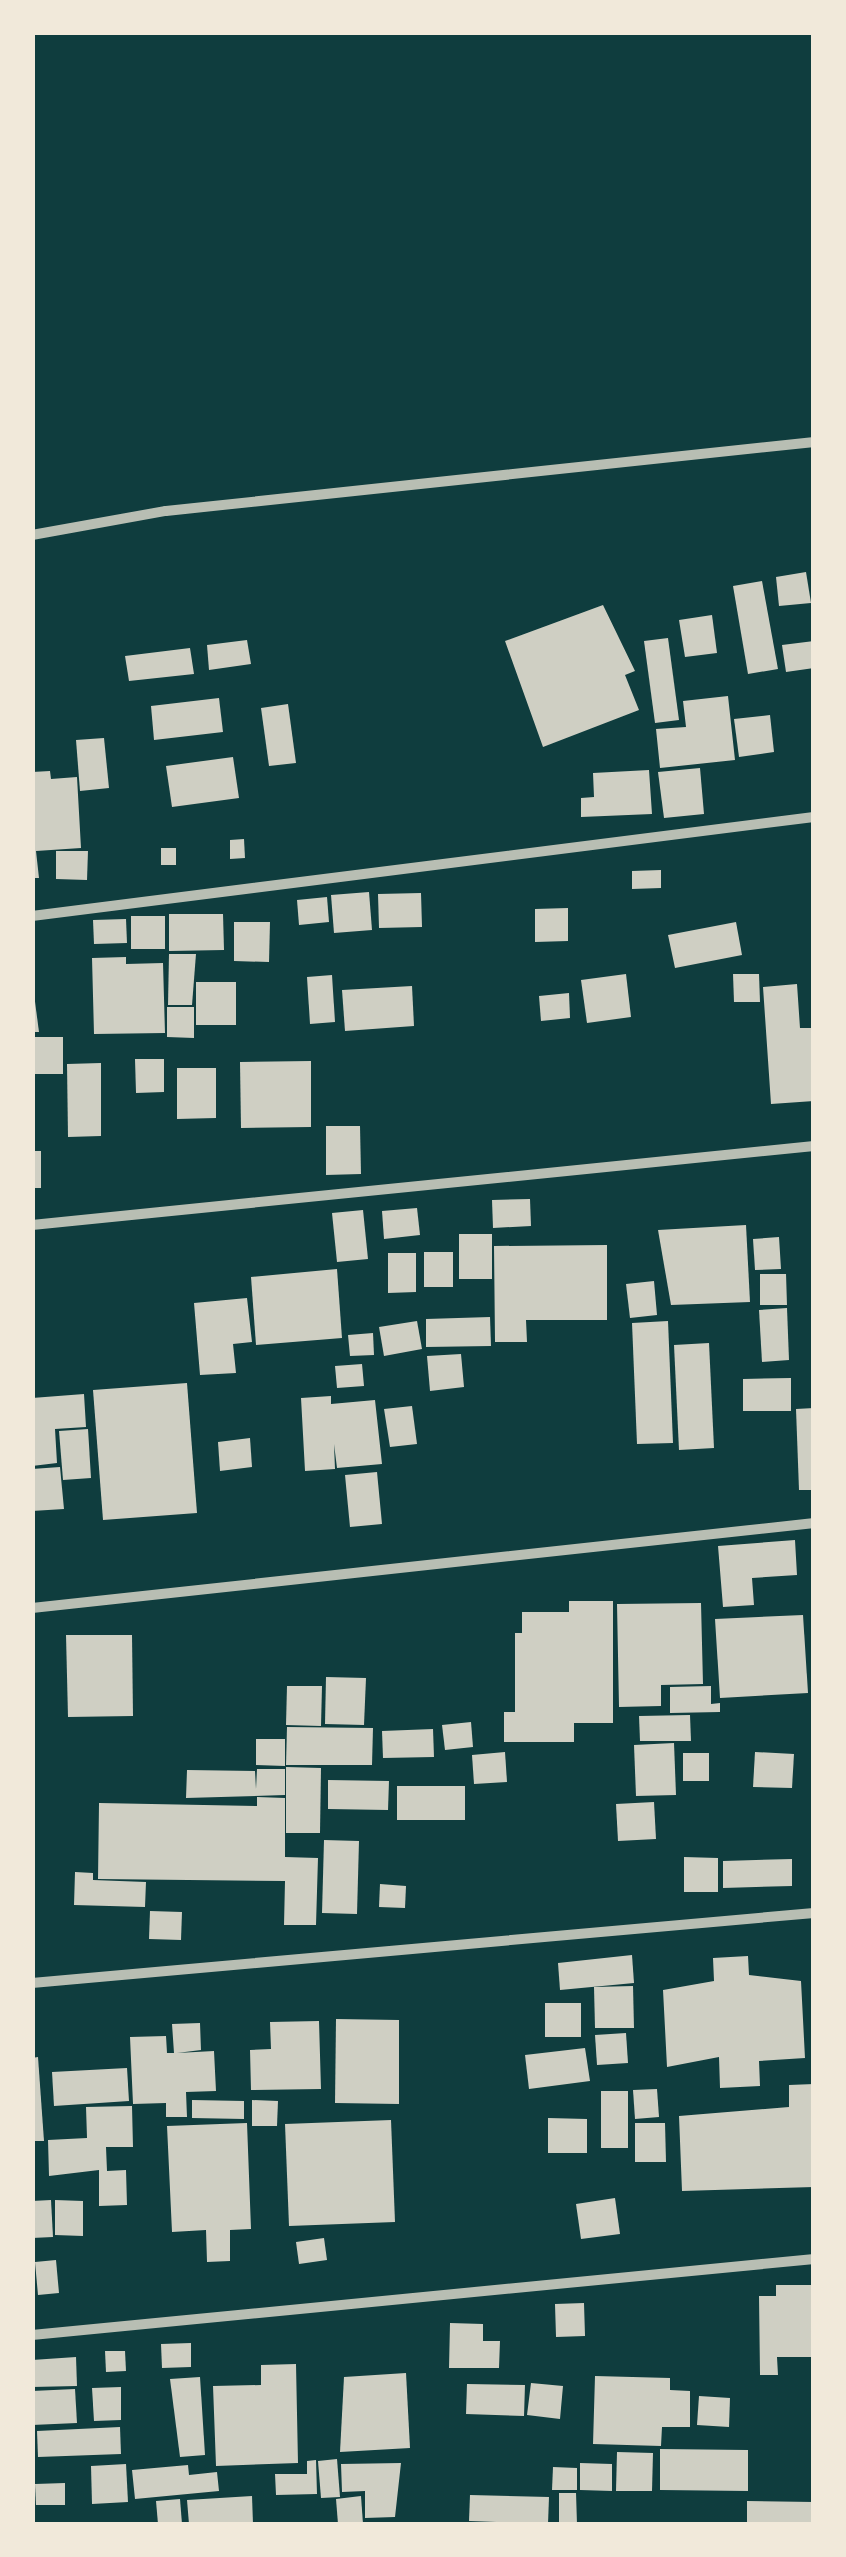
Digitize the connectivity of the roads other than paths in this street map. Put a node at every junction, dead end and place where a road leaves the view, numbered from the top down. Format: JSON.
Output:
{"nodes":[{"id":1,"x":814,"y":442,"type":"edge"},
{"id":2,"x":32,"y":535,"type":"edge"},
{"id":3,"x":814,"y":817,"type":"edge"},
{"id":4,"x":32,"y":916,"type":"edge"},
{"id":5,"x":814,"y":1146,"type":"edge"},
{"id":6,"x":32,"y":1225,"type":"edge"},
{"id":7,"x":814,"y":1524,"type":"edge"},
{"id":8,"x":32,"y":1608,"type":"edge"},
{"id":9,"x":814,"y":1913,"type":"edge"},
{"id":10,"x":32,"y":1983,"type":"edge"},
{"id":11,"x":814,"y":2258,"type":"edge"},
{"id":12,"x":32,"y":2336,"type":"edge"}],
"edges":[{"from":1,"to":2,"type":"street"},
{"from":3,"to":4,"type":"street"},
{"from":5,"to":6,"type":"street"},
{"from":7,"to":8,"type":"street"},
{"from":9,"to":10,"type":"street"},
{"from":11,"to":12,"type":"street"}]}
